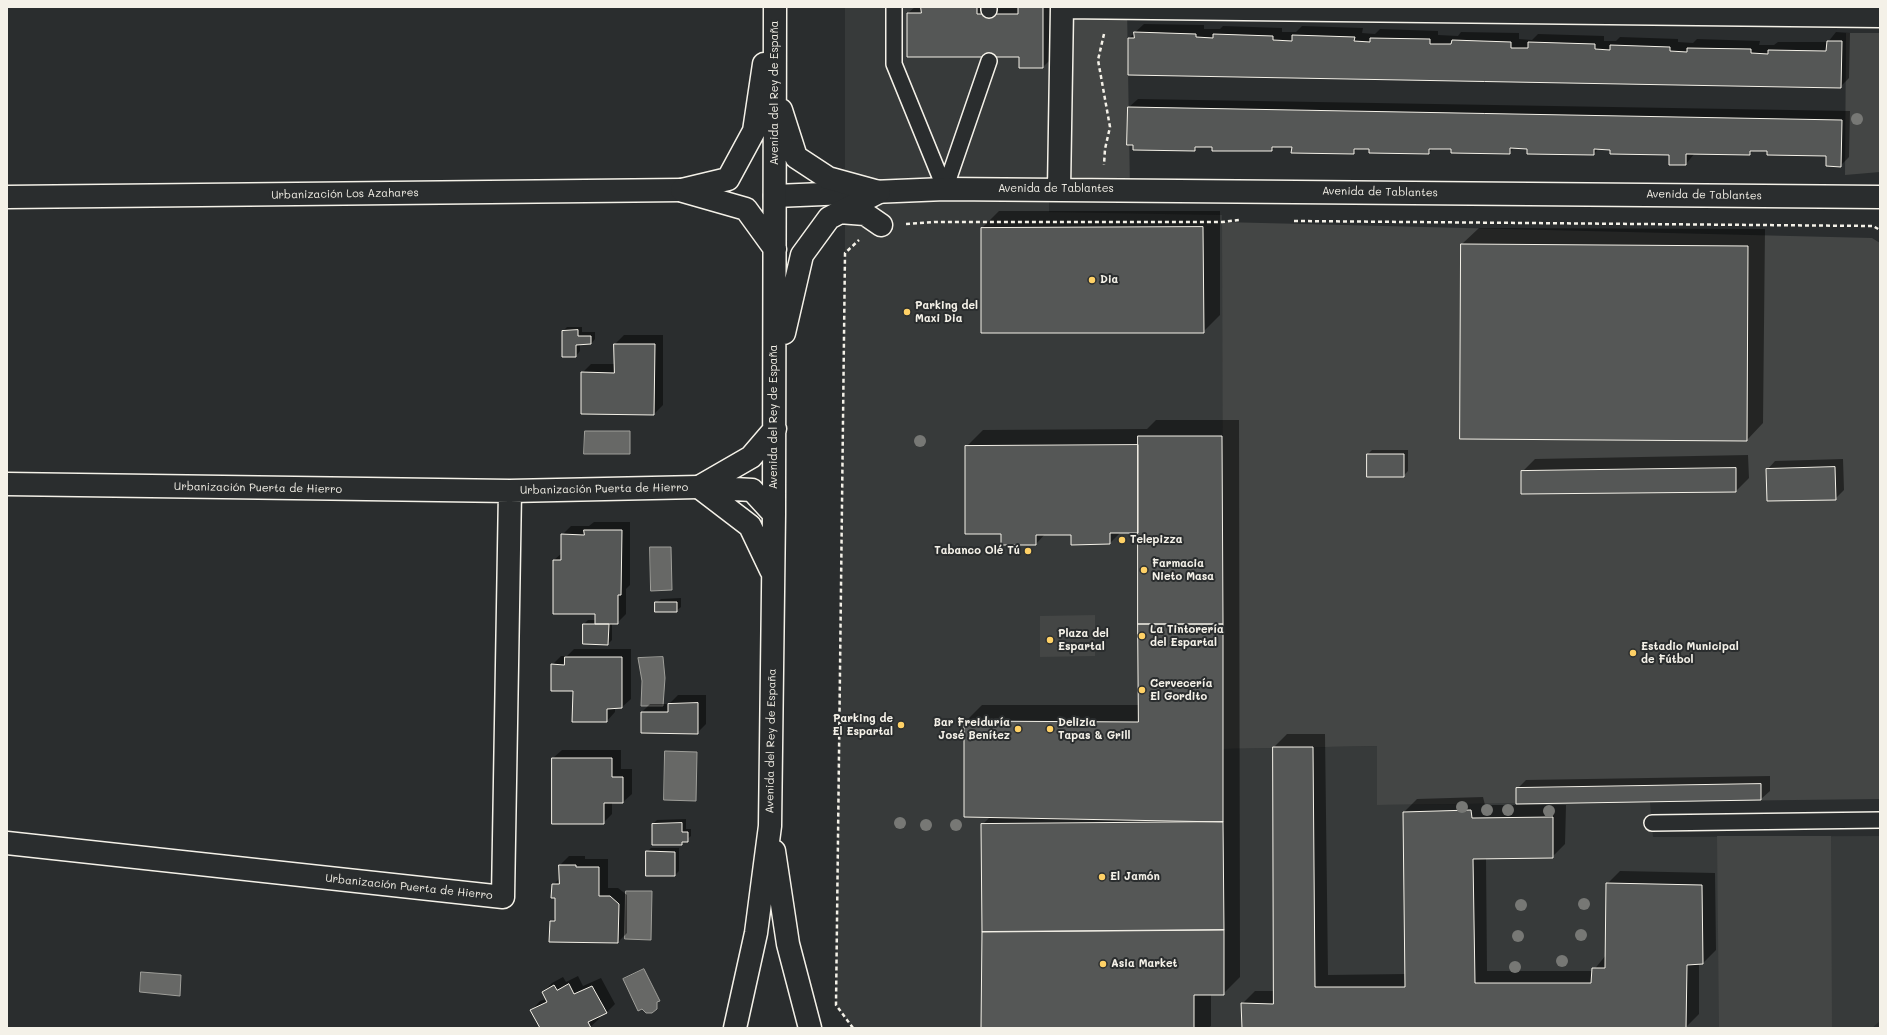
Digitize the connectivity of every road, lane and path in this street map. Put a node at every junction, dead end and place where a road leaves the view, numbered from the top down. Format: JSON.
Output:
{"nodes":[{"id":1,"x":774,"y":7,"type":"edge"},
{"id":2,"x":894,"y":7,"type":"edge"},
{"id":3,"x":1062,"y":7,"type":"edge"},
{"id":4,"x":1110,"y":8,"type":"edge"},
{"id":5,"x":1880,"y":16,"type":"edge"},
{"id":6,"x":989,"y":61,"type":"dead end"},
{"id":7,"x":775,"y":93,"type":"junction"},
{"id":8,"x":945,"y":189,"type":"junction"},
{"id":9,"x":1059,"y":189,"type":"junction"},
{"id":10,"x":1104,"y":189,"type":"junction"},
{"id":11,"x":682,"y":190,"type":"junction"},
{"id":12,"x":880,"y":192,"type":"junction"},
{"id":13,"x":774,"y":196,"type":"junction"},
{"id":14,"x":7,"y":197,"type":"edge"},
{"id":15,"x":1880,"y":197,"type":"edge"},
{"id":16,"x":840,"y":212,"type":"junction"},
{"id":17,"x":1246,"y":220,"type":"dead end"},
{"id":18,"x":1286,"y":220,"type":"dead end"},
{"id":19,"x":881,"y":225,"type":"junction"},
{"id":20,"x":1880,"y":230,"type":"edge"},
{"id":21,"x":774,"y":249,"type":"junction"},
{"id":22,"x":774,"y":421,"type":"junction"},
{"id":23,"x":7,"y":484,"type":"edge"},
{"id":24,"x":699,"y":487,"type":"junction"},
{"id":25,"x":510,"y":491,"type":"junction"},
{"id":26,"x":774,"y":514,"type":"junction"},
{"id":27,"x":773,"y":575,"type":"junction"},
{"id":28,"x":1880,"y":820,"type":"edge"},
{"id":29,"x":1652,"y":822,"type":"dead end"},
{"id":30,"x":770,"y":826,"type":"junction"},
{"id":31,"x":7,"y":843,"type":"edge"},
{"id":32,"x":735,"y":1028,"type":"edge"},
{"id":33,"x":810,"y":1028,"type":"edge"},
{"id":34,"x":853,"y":1028,"type":"edge"}],
"edges":[{"from":1,"to":7,"type":"street","name":"Avenida del Rey de España"},
{"from":1,"to":11,"type":"street"},
{"from":2,"to":8,"type":"lane"},
{"from":3,"to":4,"type":"street"},
{"from":3,"to":9,"type":"street"},
{"from":4,"to":5,"type":"street"},
{"from":4,"to":10,"type":"path"},
{"from":6,"to":8,"type":"lane"},
{"from":7,"to":12,"type":"street"},
{"from":7,"to":13,"type":"street","name":"Avenida del Rey de España"},
{"from":8,"to":9,"type":"street","name":"Avenida de Tablantes"},
{"from":8,"to":12,"type":"street","name":"Avenida de Tablantes"},
{"from":9,"to":10,"type":"street","name":"Avenida de Tablantes"},
{"from":10,"to":15,"type":"street","name":"Avenida de Tablantes"},
{"from":11,"to":14,"type":"street","name":"Urbanización Los Azahares"},
{"from":11,"to":21,"type":"street"},
{"from":12,"to":13,"type":"street","name":"Avenida de Tablantes"},
{"from":12,"to":16,"type":"street"},
{"from":13,"to":21,"type":"street","name":"Avenida del Rey de España"},
{"from":16,"to":19,"type":"street"},
{"from":16,"to":22,"type":"street"},
{"from":17,"to":19,"type":"path"},
{"from":18,"to":20,"type":"path"},
{"from":19,"to":34,"type":"path"},
{"from":21,"to":22,"type":"street","name":"Avenida del Rey de España"},
{"from":22,"to":24,"type":"street"},
{"from":22,"to":26,"type":"street","name":"Avenida del Rey de España"},
{"from":23,"to":25,"type":"street","name":"Urbanización Puerta de Hierro"},
{"from":24,"to":25,"type":"street","name":"Urbanización Puerta de Hierro"},
{"from":24,"to":26,"type":"street","name":"Urbanización Puerta de Hierro"},
{"from":24,"to":27,"type":"street"},
{"from":25,"to":31,"type":"street","name":"Urbanización Puerta de Hierro"},
{"from":26,"to":27,"type":"street","name":"Avenida del Rey de España"},
{"from":27,"to":30,"type":"street","name":"Avenida del Rey de España"},
{"from":28,"to":29,"type":"lane"},
{"from":30,"to":32,"type":"street","name":"Avenida del Rey de España"},
{"from":30,"to":33,"type":"street","name":"Avenida del Rey de España"}]}
